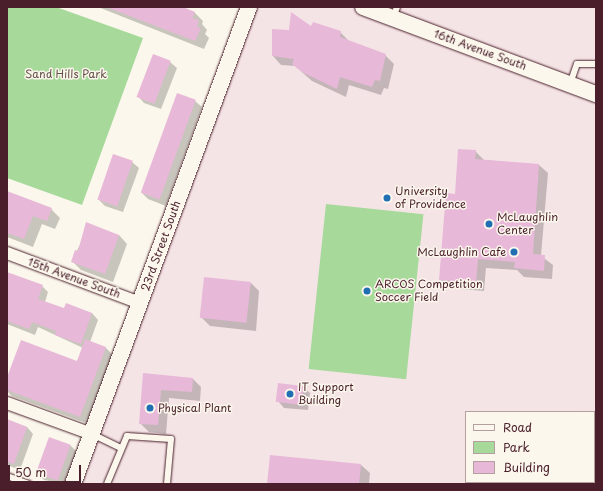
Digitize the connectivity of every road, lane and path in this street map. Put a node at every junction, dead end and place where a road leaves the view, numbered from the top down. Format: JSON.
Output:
{"nodes":[{"id":1,"x":249,"y":7,"type":"edge"},
{"id":2,"x":363,"y":7,"type":"edge"},
{"id":3,"x":395,"y":13,"type":"edge"},
{"id":4,"x":596,"y":64,"type":"edge"},
{"id":5,"x":570,"y":84,"type":"junction"},
{"id":6,"x":596,"y":94,"type":"edge"},
{"id":7,"x":7,"y":253,"type":"edge"},
{"id":8,"x":140,"y":303,"type":"junction"},
{"id":9,"x":7,"y":403,"type":"edge"},
{"id":10,"x":92,"y":434,"type":"junction"},
{"id":11,"x":120,"y":448,"type":"junction"},
{"id":12,"x":7,"y":476,"type":"edge"},
{"id":13,"x":30,"y":484,"type":"edge"},
{"id":14,"x":73,"y":484,"type":"edge"},
{"id":15,"x":107,"y":484,"type":"edge"},
{"id":16,"x":167,"y":484,"type":"edge"}],
"edges":[{"from":1,"to":8,"type":"street","name":"23rd Street South"},
{"from":2,"to":3,"type":"street","name":"16th Avenue South"},
{"from":3,"to":5,"type":"street","name":"16th Avenue South"},
{"from":4,"to":5,"type":"lane"},
{"from":5,"to":6,"type":"street","name":"16th Avenue South"},
{"from":7,"to":8,"type":"street","name":"15th Avenue South"},
{"from":8,"to":10,"type":"street","name":"23rd Street South"},
{"from":9,"to":10,"type":"street"},
{"from":10,"to":11,"type":"lane"},
{"from":10,"to":14,"type":"street","name":"23rd Street South"},
{"from":11,"to":15,"type":"lane"},
{"from":11,"to":16,"type":"lane"},
{"from":12,"to":13,"type":"lane"}]}
